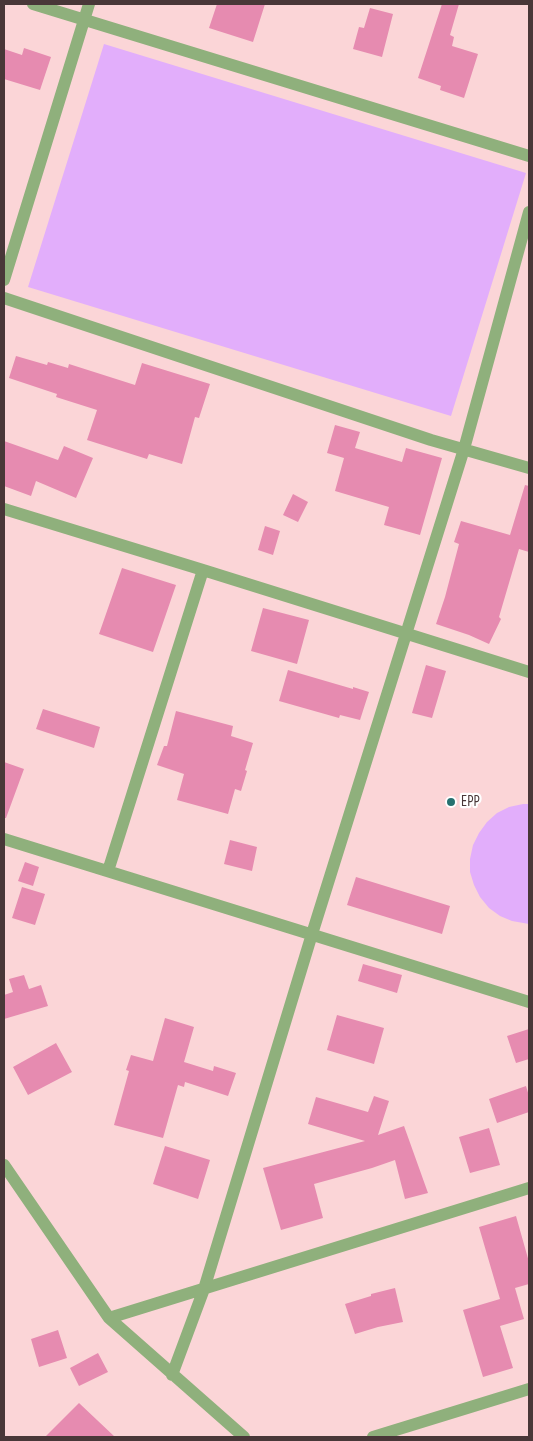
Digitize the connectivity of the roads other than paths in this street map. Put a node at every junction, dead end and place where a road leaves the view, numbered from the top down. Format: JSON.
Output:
{"nodes":[{"id":1,"x":33,"y":4,"type":"edge"},
{"id":2,"x":89,"y":4,"type":"edge"},
{"id":3,"x":84,"y":19,"type":"junction"},
{"id":4,"x":529,"y":156,"type":"edge"},
{"id":5,"x":529,"y":212,"type":"edge"},
{"id":6,"x":4,"y":280,"type":"edge"},
{"id":7,"x":4,"y":298,"type":"edge"},
{"id":8,"x":464,"y":449,"type":"junction"},
{"id":9,"x":529,"y":468,"type":"edge"},
{"id":10,"x":4,"y":509,"type":"edge"},
{"id":11,"x":203,"y":570,"type":"junction"},
{"id":12,"x":406,"y":633,"type":"junction"},
{"id":13,"x":529,"y":672,"type":"edge"},
{"id":14,"x":4,"y":839,"type":"edge"},
{"id":15,"x":108,"y":871,"type":"junction"},
{"id":16,"x":312,"y":934,"type":"junction"},
{"id":17,"x":529,"y":1002,"type":"edge"},
{"id":18,"x":4,"y":1165,"type":"edge"},
{"id":19,"x":529,"y":1188,"type":"edge"},
{"id":20,"x":204,"y":1289,"type":"junction"},
{"id":21,"x":109,"y":1318,"type":"junction"},
{"id":22,"x":172,"y":1376,"type":"junction"},
{"id":23,"x":529,"y":1389,"type":"edge"},
{"id":24,"x":244,"y":1437,"type":"edge"},
{"id":25,"x":373,"y":1437,"type":"edge"}],
"edges":[{"from":1,"to":3,"type":"street"},
{"from":2,"to":3,"type":"street"},
{"from":3,"to":4,"type":"street"},
{"from":3,"to":6,"type":"street"},
{"from":5,"to":8,"type":"street"},
{"from":7,"to":8,"type":"street"},
{"from":8,"to":9,"type":"street"},
{"from":8,"to":12,"type":"street"},
{"from":10,"to":11,"type":"street"},
{"from":11,"to":12,"type":"street"},
{"from":11,"to":15,"type":"street"},
{"from":12,"to":13,"type":"street"},
{"from":12,"to":16,"type":"street"},
{"from":14,"to":15,"type":"street"},
{"from":15,"to":16,"type":"street"},
{"from":16,"to":17,"type":"street"},
{"from":16,"to":20,"type":"street"},
{"from":18,"to":21,"type":"street"},
{"from":19,"to":20,"type":"street"},
{"from":20,"to":21,"type":"street"},
{"from":20,"to":22,"type":"street"},
{"from":21,"to":22,"type":"street"},
{"from":22,"to":24,"type":"street"},
{"from":23,"to":25,"type":"street"}]}
